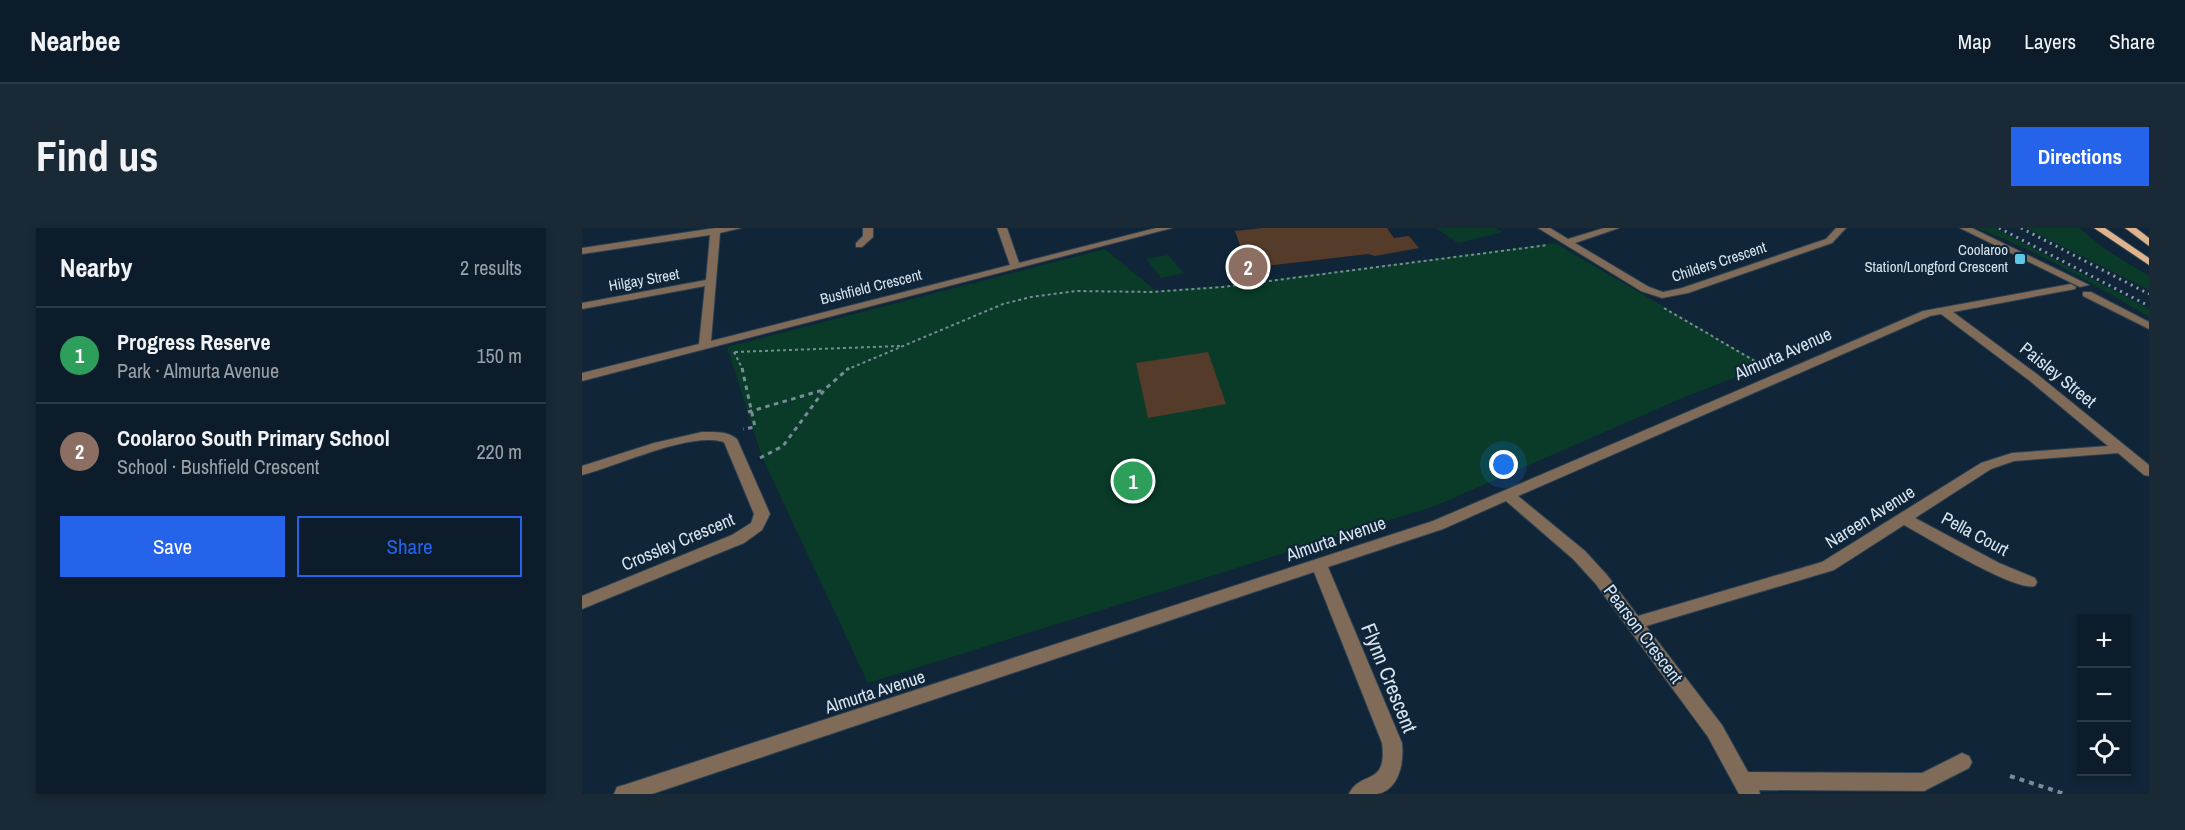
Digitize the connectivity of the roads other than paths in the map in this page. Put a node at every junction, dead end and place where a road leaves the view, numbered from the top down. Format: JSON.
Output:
{"nodes":[{"id":1,"x":644,"y":228,"type":"edge"},
{"id":2,"x":736,"y":228,"type":"edge"},
{"id":3,"x":868,"y":228,"type":"edge"},
{"id":4,"x":1002,"y":228,"type":"edge"},
{"id":5,"x":1167,"y":228,"type":"edge"},
{"id":6,"x":1543,"y":228,"type":"edge"},
{"id":7,"x":1614,"y":228,"type":"edge"},
{"id":8,"x":1841,"y":228,"type":"edge"},
{"id":9,"x":1965,"y":228,"type":"edge"},
{"id":10,"x":2099,"y":228,"type":"edge"},
{"id":11,"x":2130,"y":228,"type":"edge"},
{"id":12,"x":715,"y":231,"type":"junction"},
{"id":13,"x":638,"y":242,"type":"junction"},
{"id":14,"x":1568,"y":242,"type":"junction"},
{"id":15,"x":2149,"y":243,"type":"edge"},
{"id":16,"x":859,"y":245,"type":"dead end"},
{"id":17,"x":582,"y":251,"type":"edge"},
{"id":18,"x":2149,"y":262,"type":"edge"},
{"id":19,"x":1015,"y":266,"type":"junction"},
{"id":20,"x":2053,"y":272,"type":"junction"},
{"id":21,"x":712,"y":282,"type":"junction"},
{"id":22,"x":2071,"y":287,"type":"junction"},
{"id":23,"x":2087,"y":291,"type":"junction"},
{"id":24,"x":2048,"y":293,"type":"junction"},
{"id":25,"x":582,"y":306,"type":"edge"},
{"id":26,"x":1942,"y":309,"type":"junction"},
{"id":27,"x":2149,"y":326,"type":"edge"},
{"id":28,"x":705,"y":345,"type":"junction"},
{"id":29,"x":582,"y":377,"type":"edge"},
{"id":30,"x":2121,"y":449,"type":"junction"},
{"id":31,"x":582,"y":471,"type":"edge"},
{"id":32,"x":2149,"y":472,"type":"edge"},
{"id":33,"x":1509,"y":496,"type":"junction"},
{"id":34,"x":1904,"y":518,"type":"junction"},
{"id":35,"x":1319,"y":565,"type":"junction"},
{"id":36,"x":2030,"y":582,"type":"dead end"},
{"id":37,"x":582,"y":603,"type":"edge"},
{"id":38,"x":1635,"y":623,"type":"junction"},
{"id":39,"x":1962,"y":762,"type":"dead end"},
{"id":40,"x":1747,"y":788,"type":"edge"},
{"id":41,"x":624,"y":794,"type":"edge"},
{"id":42,"x":1359,"y":794,"type":"edge"}],
"edges":[{"from":1,"to":13,"type":"street"},
{"from":2,"to":12,"type":"street"},
{"from":3,"to":16,"type":"street"},
{"from":4,"to":19,"type":"street"},
{"from":5,"to":19,"type":"street","name":"Bushfield Crescent"},
{"from":6,"to":14,"type":"street","name":"Childers Crescent"},
{"from":7,"to":14,"type":"street"},
{"from":8,"to":14,"type":"street","name":"Childers Crescent"},
{"from":9,"to":20,"type":"street"},
{"from":10,"to":18,"type":"main road"},
{"from":11,"to":15,"type":"main road"},
{"from":12,"to":13,"type":"street"},
{"from":12,"to":21,"type":"street"},
{"from":13,"to":17,"type":"street"},
{"from":19,"to":28,"type":"street","name":"Bushfield Crescent"},
{"from":20,"to":22,"type":"street"},
{"from":20,"to":23,"type":"street"},
{"from":21,"to":25,"type":"street","name":"Hilgay Street"},
{"from":21,"to":28,"type":"street"},
{"from":22,"to":23,"type":"street"},
{"from":22,"to":24,"type":"street","name":"Almurta Avenue"},
{"from":23,"to":24,"type":"street","name":"Almurta Avenue"},
{"from":23,"to":27,"type":"street"},
{"from":24,"to":26,"type":"street","name":"Almurta Avenue"},
{"from":26,"to":30,"type":"street","name":"Paisley Street"},
{"from":26,"to":33,"type":"street","name":"Almurta Avenue"},
{"from":28,"to":29,"type":"street","name":"Bushfield Crescent"},
{"from":30,"to":32,"type":"street","name":"Paisley Street"},
{"from":30,"to":34,"type":"street","name":"Nareen Avenue"},
{"from":31,"to":37,"type":"street","name":"Crossley Crescent"},
{"from":33,"to":35,"type":"street","name":"Almurta Avenue"},
{"from":33,"to":38,"type":"street","name":"Pearson Crescent"},
{"from":34,"to":36,"type":"street","name":"Pella Court"},
{"from":34,"to":38,"type":"street","name":"Nareen Avenue"},
{"from":35,"to":41,"type":"street","name":"Almurta Avenue"},
{"from":35,"to":42,"type":"street","name":"Flynn Crescent"},
{"from":38,"to":40,"type":"street","name":"Pearson Crescent"},
{"from":39,"to":40,"type":"street"}]}
